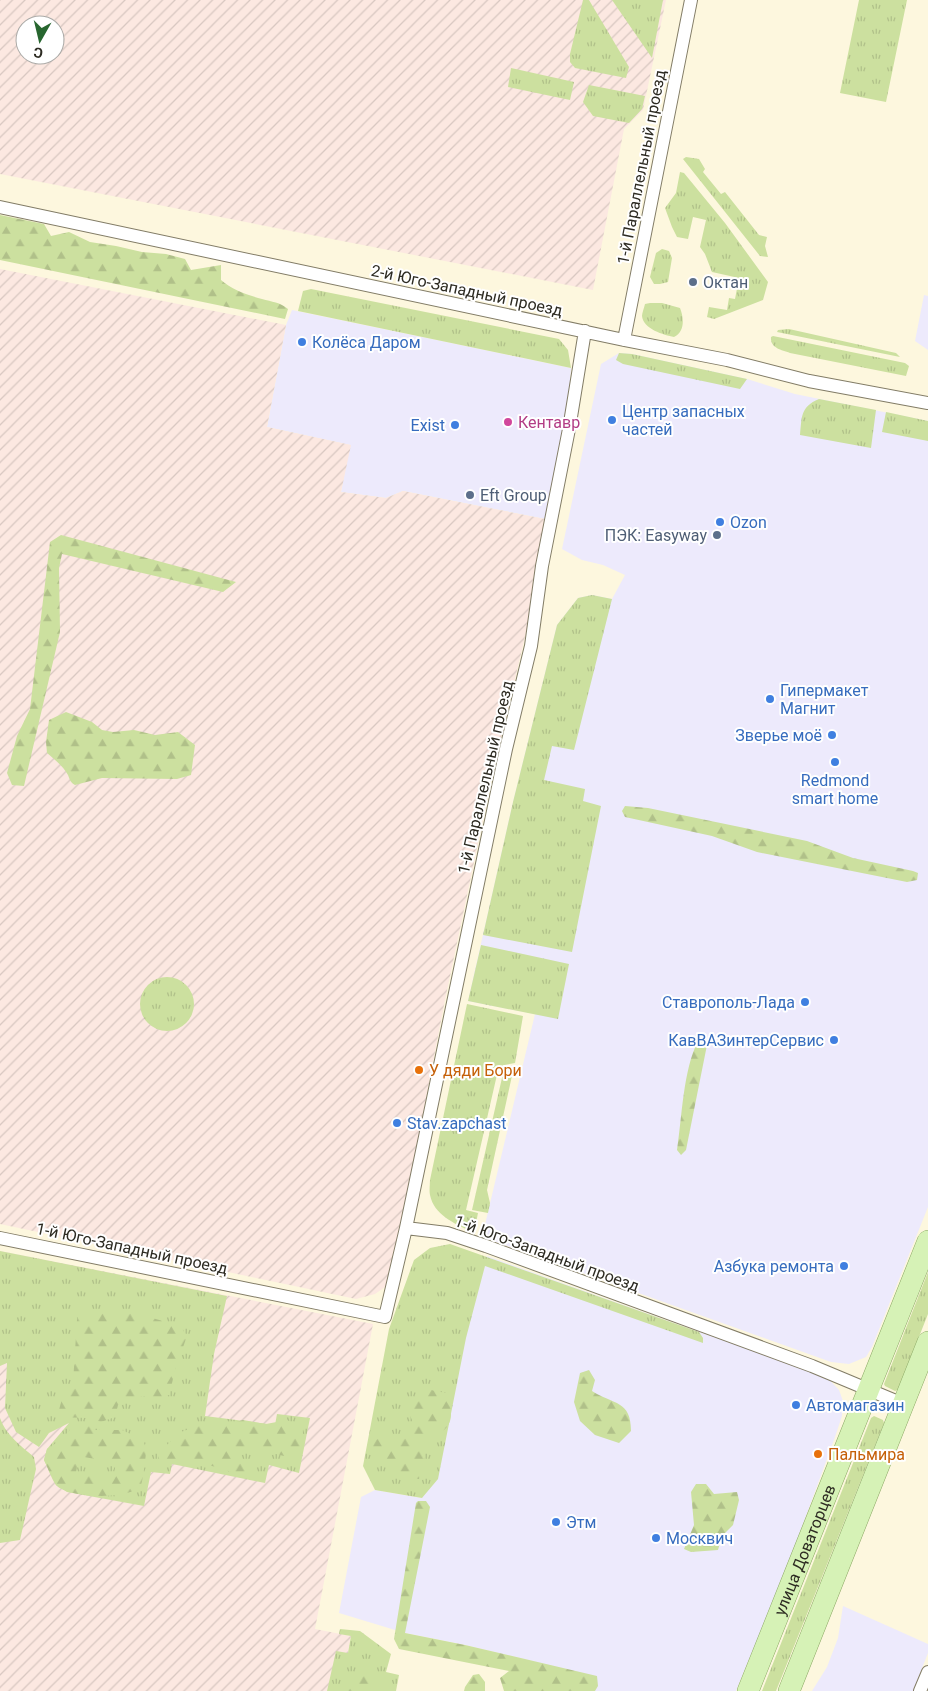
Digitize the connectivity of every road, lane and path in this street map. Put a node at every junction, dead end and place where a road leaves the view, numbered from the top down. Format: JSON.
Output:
{"nodes":[{"id":1,"x":691,"y":0,"type":"edge"},
{"id":2,"x":0,"y":207,"type":"edge"},
{"id":3,"x":586,"y":331,"type":"junction"},
{"id":4,"x":624,"y":340,"type":"junction"},
{"id":5,"x":928,"y":403,"type":"edge"},
{"id":6,"x":406,"y":1228,"type":"junction"},
{"id":7,"x":0,"y":1238,"type":"edge"},
{"id":8,"x":928,"y":1241,"type":"edge"},
{"id":9,"x":928,"y":1342,"type":"edge"},
{"id":10,"x":869,"y":1389,"type":"junction"},
{"id":11,"x":903,"y":1404,"type":"junction"},
{"id":12,"x":928,"y":1672,"type":"edge"},
{"id":13,"x":748,"y":1691,"type":"edge"},
{"id":14,"x":788,"y":1691,"type":"edge"},
{"id":15,"x":920,"y":1691,"type":"edge"}],
"edges":[{"from":1,"to":4,"type":"street","name":"1-й Параллельный проезд"},
{"from":2,"to":3,"type":"street","name":"2-й Юго-Западный проезд"},
{"from":3,"to":4,"type":"street","name":"2-й Юго-Западный проезд"},
{"from":3,"to":6,"type":"street","name":"1-й Параллельный проезд"},
{"from":4,"to":5,"type":"street","name":"2-й Юго-Западный проезд"},
{"from":6,"to":7,"type":"street","name":"1-й Юго-Западный проезд"},
{"from":6,"to":10,"type":"street","name":"1-й Юго-Западный проезд"},
{"from":8,"to":10,"type":"main road","name":"улица Доваторцев"},
{"from":9,"to":11,"type":"main road"},
{"from":10,"to":11,"type":"street","name":"1-й Юго-Западный проезд"},
{"from":10,"to":13,"type":"main road","name":"улица Доваторцев"},
{"from":11,"to":14,"type":"main road"},
{"from":12,"to":15,"type":"street"}]}
